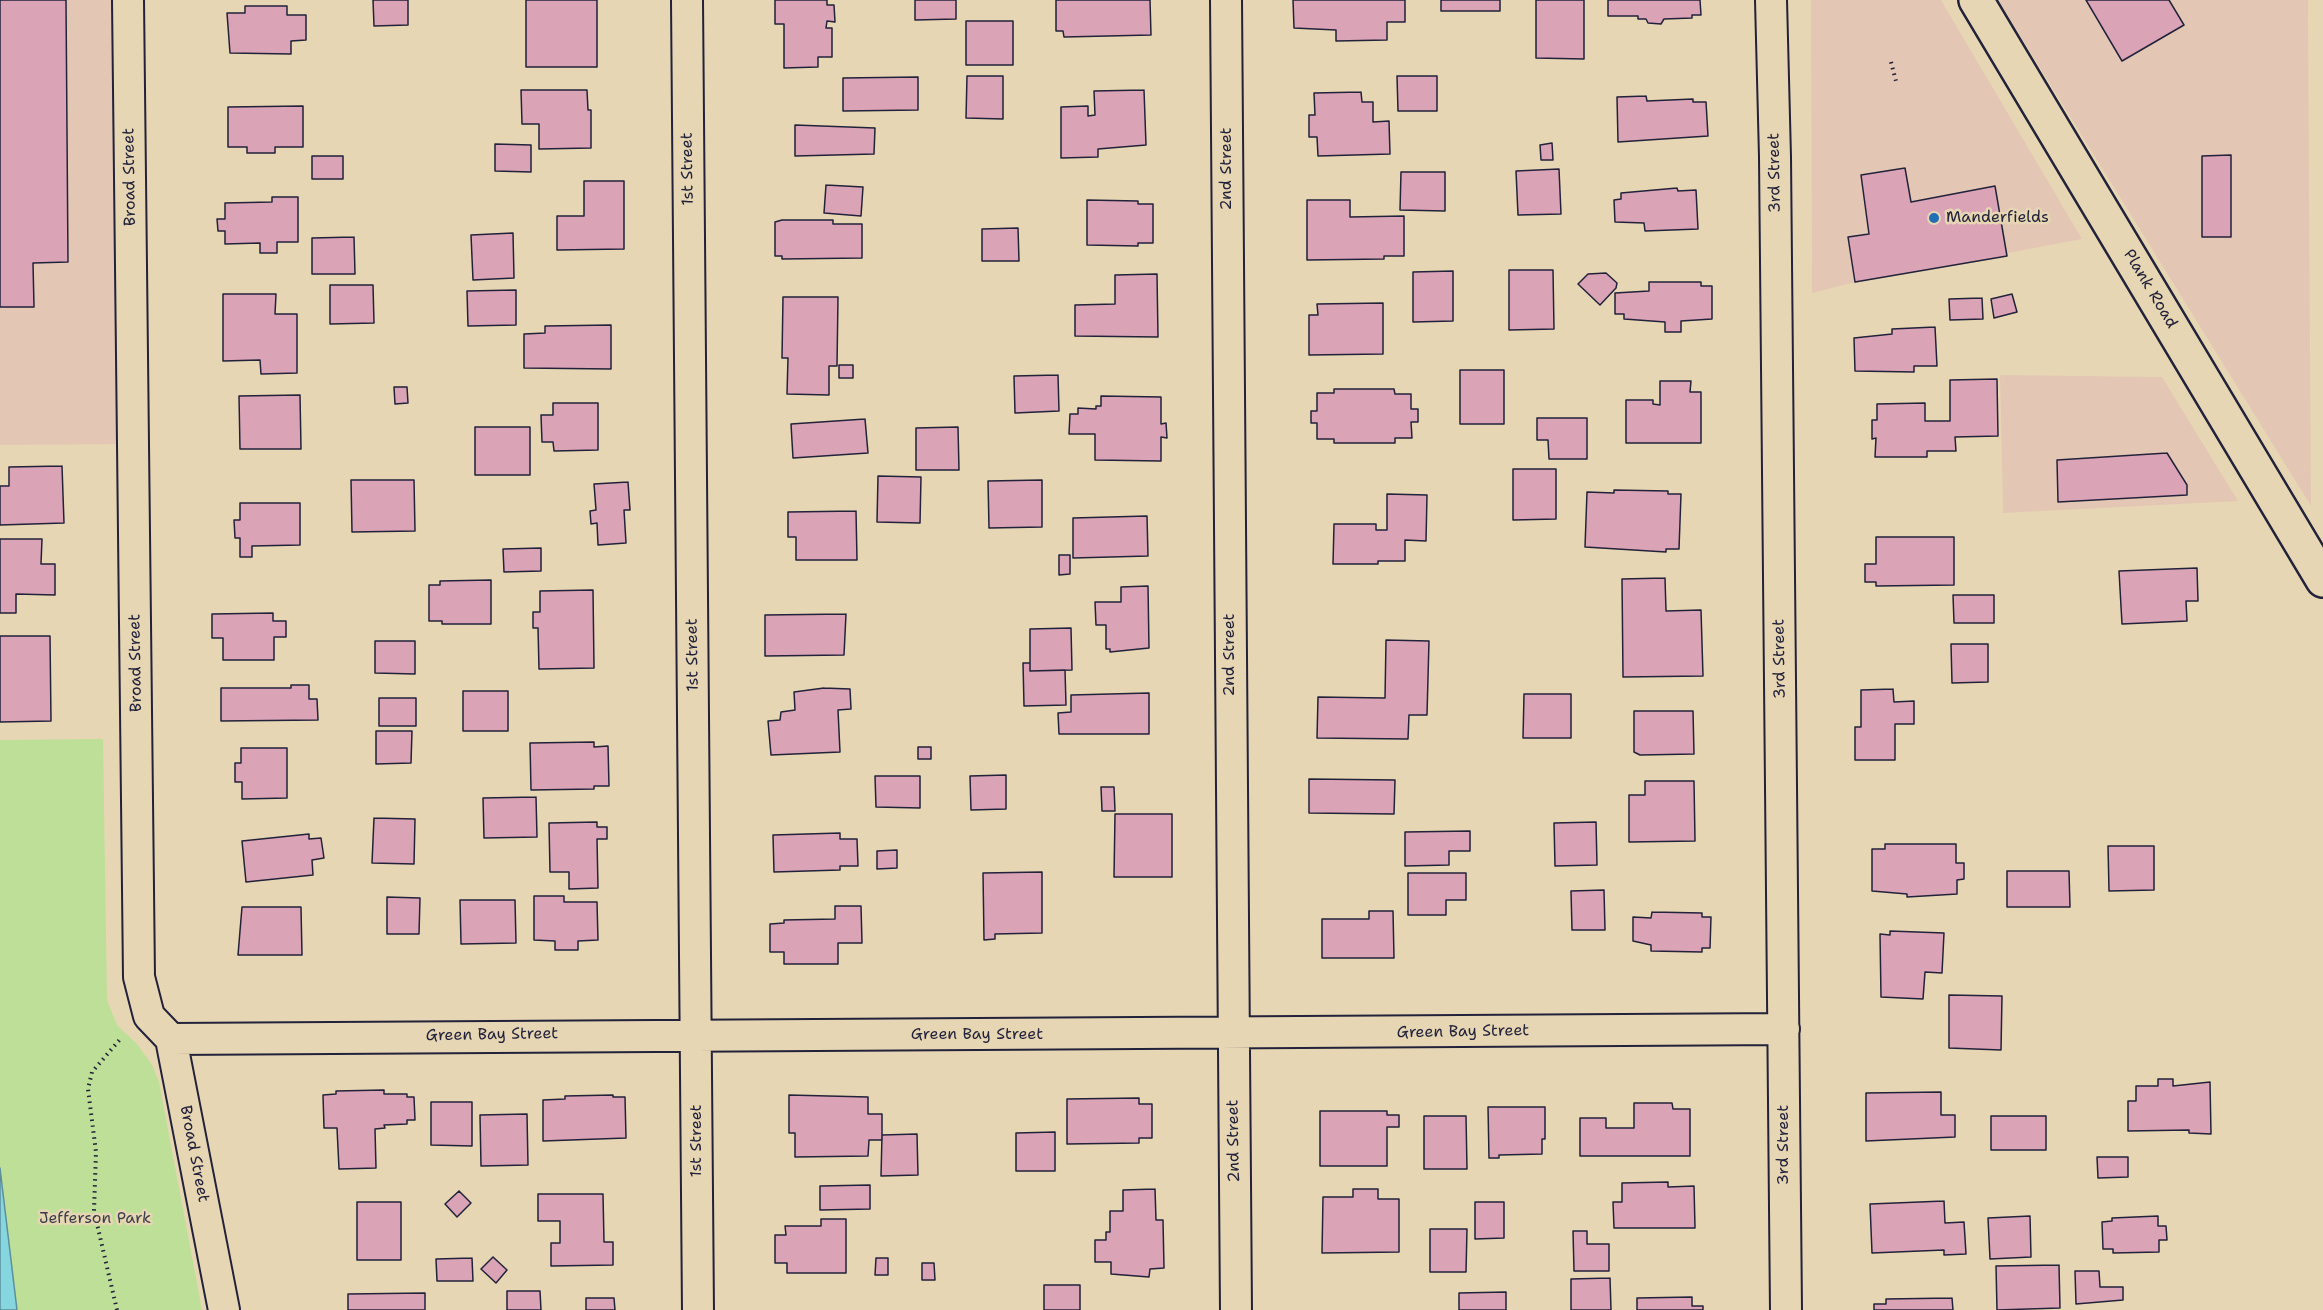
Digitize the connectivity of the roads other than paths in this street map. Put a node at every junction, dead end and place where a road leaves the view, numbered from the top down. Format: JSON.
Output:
{"nodes":[{"id":1,"x":128,"y":0,"type":"edge"},
{"id":2,"x":687,"y":0,"type":"edge"},
{"id":3,"x":1226,"y":0,"type":"edge"},
{"id":4,"x":1976,"y":0,"type":"edge"},
{"id":5,"x":1773,"y":2,"type":"edge"},
{"id":6,"x":2323,"y":580,"type":"edge"},
{"id":7,"x":1784,"y":1029,"type":"junction"},
{"id":8,"x":1233,"y":1034,"type":"junction"},
{"id":9,"x":696,"y":1036,"type":"junction"},
{"id":10,"x":171,"y":1039,"type":"junction"},
{"id":11,"x":224,"y":1310,"type":"edge"},
{"id":12,"x":698,"y":1310,"type":"edge"},
{"id":13,"x":1236,"y":1310,"type":"edge"},
{"id":14,"x":1786,"y":1310,"type":"edge"}],
"edges":[{"from":1,"to":10,"type":"street","name":"Broad Street"},
{"from":2,"to":9,"type":"street","name":"1st Street"},
{"from":3,"to":8,"type":"street","name":"2nd Street"},
{"from":4,"to":6,"type":"main road","name":"Plank Road"},
{"from":5,"to":7,"type":"street","name":"3rd Street"},
{"from":7,"to":8,"type":"street","name":"Green Bay Street"},
{"from":7,"to":14,"type":"street","name":"3rd Street"},
{"from":8,"to":9,"type":"street","name":"Green Bay Street"},
{"from":8,"to":13,"type":"street","name":"2nd Street"},
{"from":9,"to":10,"type":"street","name":"Green Bay Street"},
{"from":9,"to":12,"type":"street","name":"1st Street"},
{"from":10,"to":11,"type":"street","name":"Broad Street"}]}
